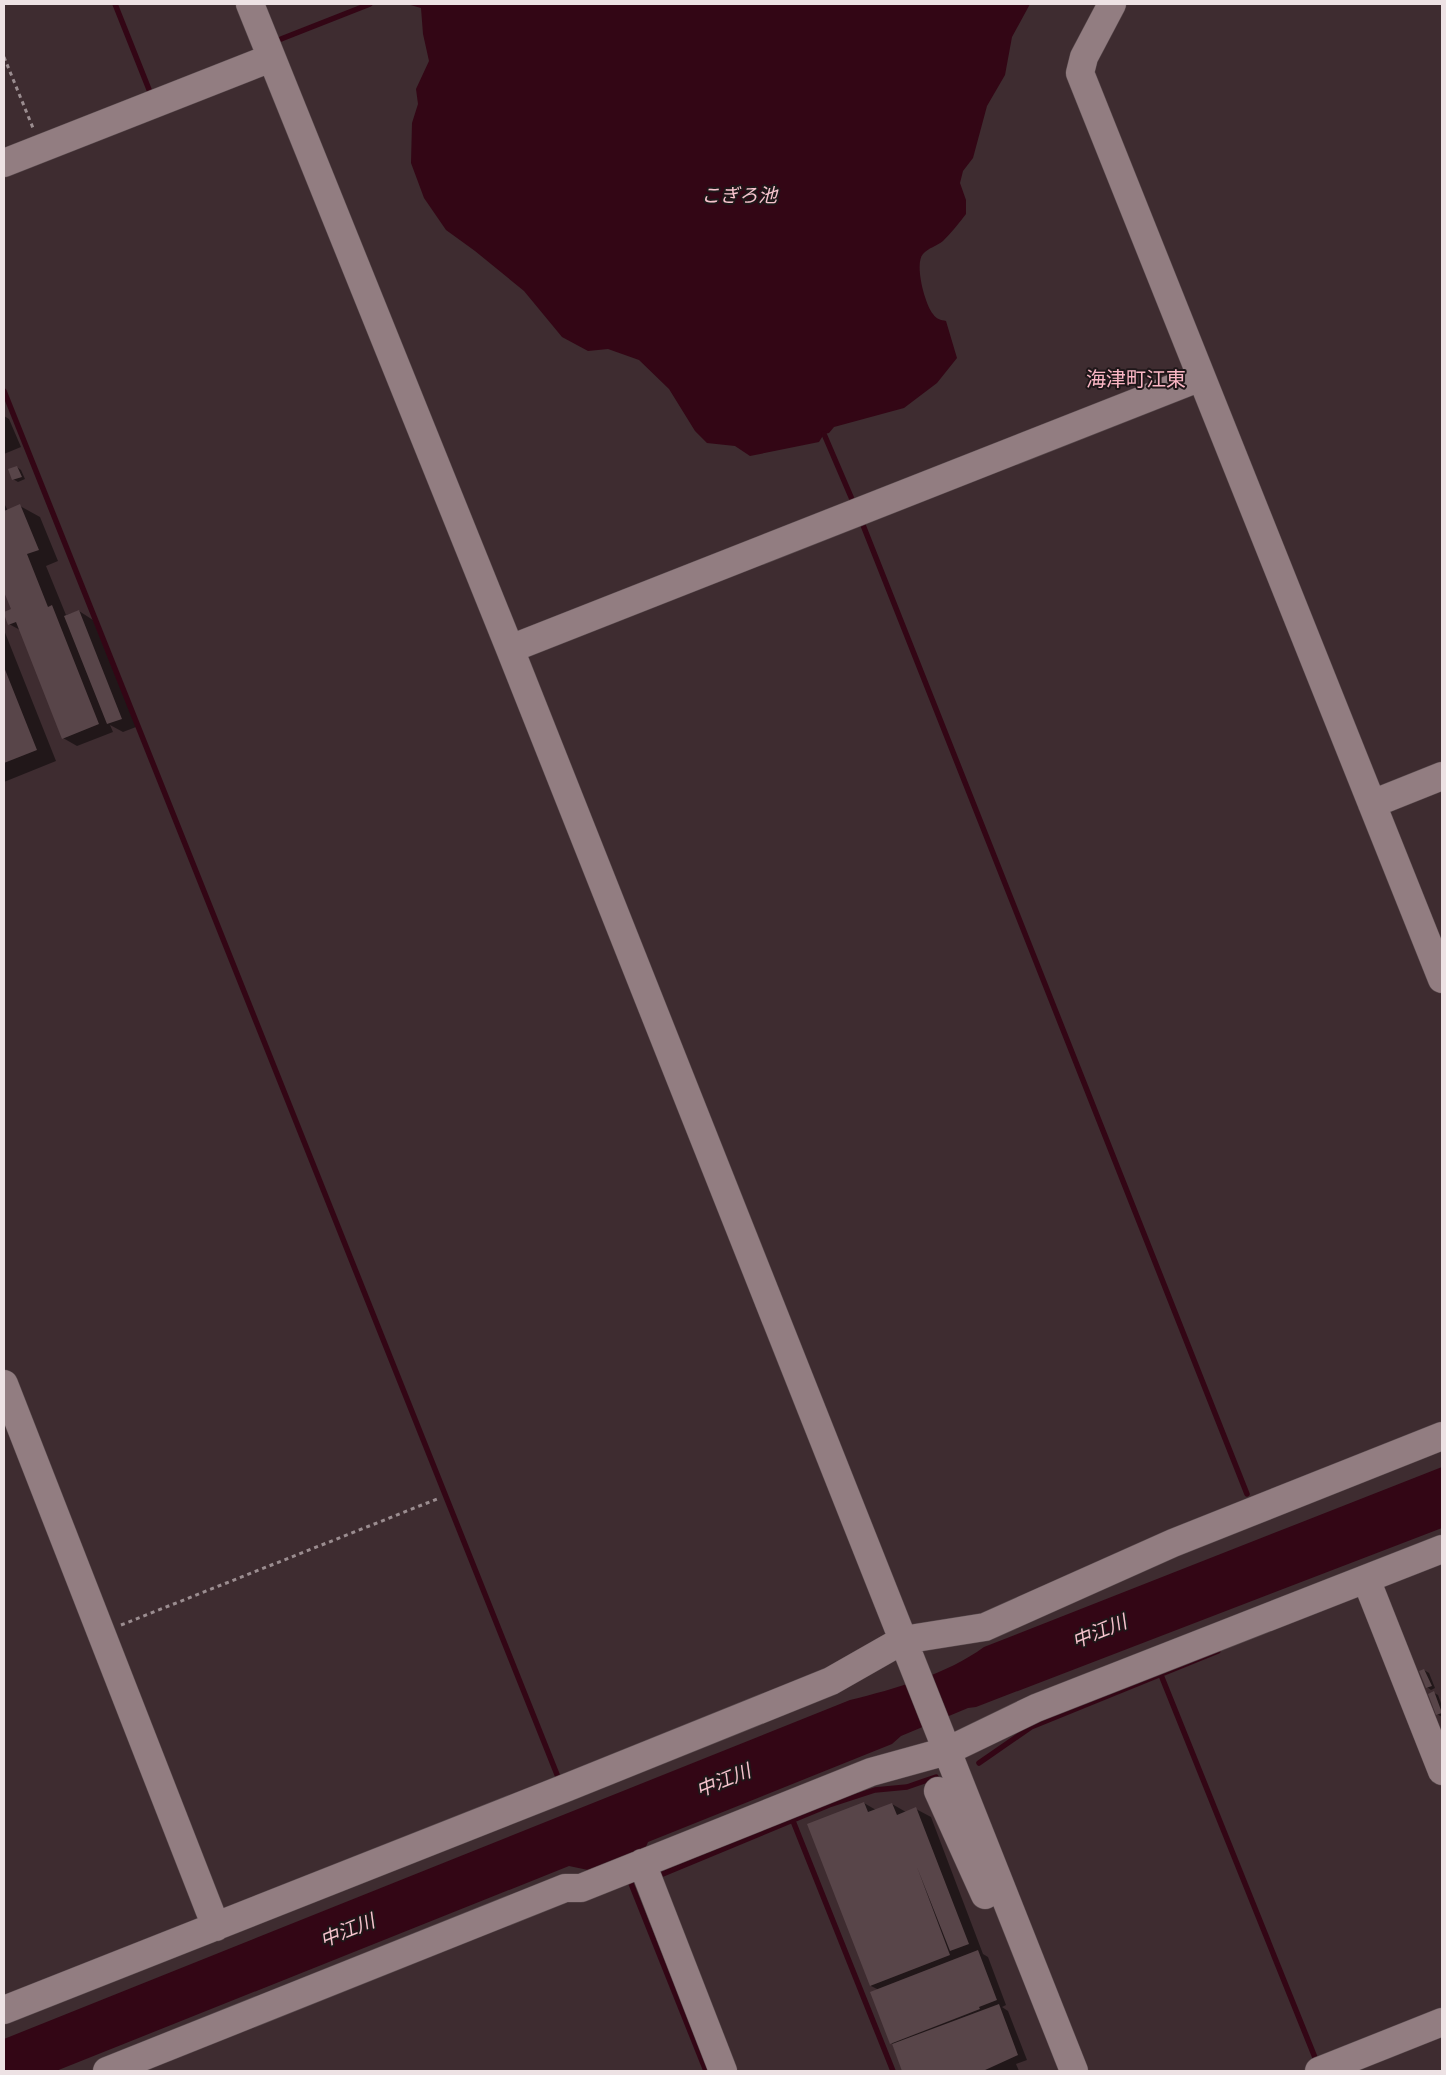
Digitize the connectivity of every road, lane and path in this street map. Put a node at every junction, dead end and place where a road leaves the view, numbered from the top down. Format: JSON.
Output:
{"nodes":[{"id":1,"x":250,"y":4,"type":"edge"},
{"id":2,"x":1112,"y":4,"type":"edge"},
{"id":3,"x":4,"y":57,"type":"edge"},
{"id":4,"x":272,"y":58,"type":"junction"},
{"id":5,"x":41,"y":149,"type":"junction"},
{"id":6,"x":4,"y":163,"type":"edge"},
{"id":7,"x":1201,"y":377,"type":"junction"},
{"id":8,"x":510,"y":650,"type":"junction"},
{"id":9,"x":1442,"y":776,"type":"edge"},
{"id":10,"x":1372,"y":804,"type":"junction"},
{"id":11,"x":1442,"y":979,"type":"edge"},
{"id":12,"x":4,"y":1384,"type":"edge"},
{"id":13,"x":1442,"y":1436,"type":"edge"},
{"id":14,"x":436,"y":1499,"type":"dead end"},
{"id":15,"x":1442,"y":1549,"type":"edge"},
{"id":16,"x":1366,"y":1579,"type":"junction"},
{"id":17,"x":102,"y":1633,"type":"junction"},
{"id":18,"x":907,"y":1649,"type":"junction"},
{"id":19,"x":944,"y":1745,"type":"junction"},
{"id":20,"x":1442,"y":1771,"type":"edge"},
{"id":21,"x":938,"y":1791,"type":"dead end"},
{"id":22,"x":640,"y":1864,"type":"junction"},
{"id":23,"x":216,"y":1927,"type":"junction"},
{"id":24,"x":1020,"y":1934,"type":"junction"},
{"id":25,"x":4,"y":2010,"type":"edge"},
{"id":26,"x":1442,"y":2022,"type":"edge"},
{"id":27,"x":106,"y":2071,"type":"edge"},
{"id":28,"x":723,"y":2071,"type":"edge"},
{"id":29,"x":1074,"y":2071,"type":"edge"},
{"id":30,"x":1319,"y":2071,"type":"edge"}],
"edges":[{"from":1,"to":4,"type":"street"},
{"from":2,"to":7,"type":"street"},
{"from":3,"to":5,"type":"path"},
{"from":4,"to":5,"type":"street"},
{"from":4,"to":8,"type":"street"},
{"from":5,"to":6,"type":"street"},
{"from":7,"to":8,"type":"street"},
{"from":7,"to":10,"type":"street"},
{"from":8,"to":18,"type":"street"},
{"from":9,"to":10,"type":"street"},
{"from":10,"to":11,"type":"street"},
{"from":12,"to":17,"type":"street"},
{"from":13,"to":18,"type":"street"},
{"from":14,"to":17,"type":"path"},
{"from":15,"to":16,"type":"street"},
{"from":16,"to":19,"type":"street"},
{"from":16,"to":20,"type":"street"},
{"from":17,"to":23,"type":"street"},
{"from":18,"to":19,"type":"street"},
{"from":18,"to":23,"type":"street"},
{"from":19,"to":22,"type":"street"},
{"from":19,"to":24,"type":"street"},
{"from":21,"to":24,"type":"street"},
{"from":22,"to":27,"type":"street"},
{"from":22,"to":28,"type":"street"},
{"from":23,"to":25,"type":"street"},
{"from":24,"to":29,"type":"street"},
{"from":26,"to":30,"type":"street"}]}
